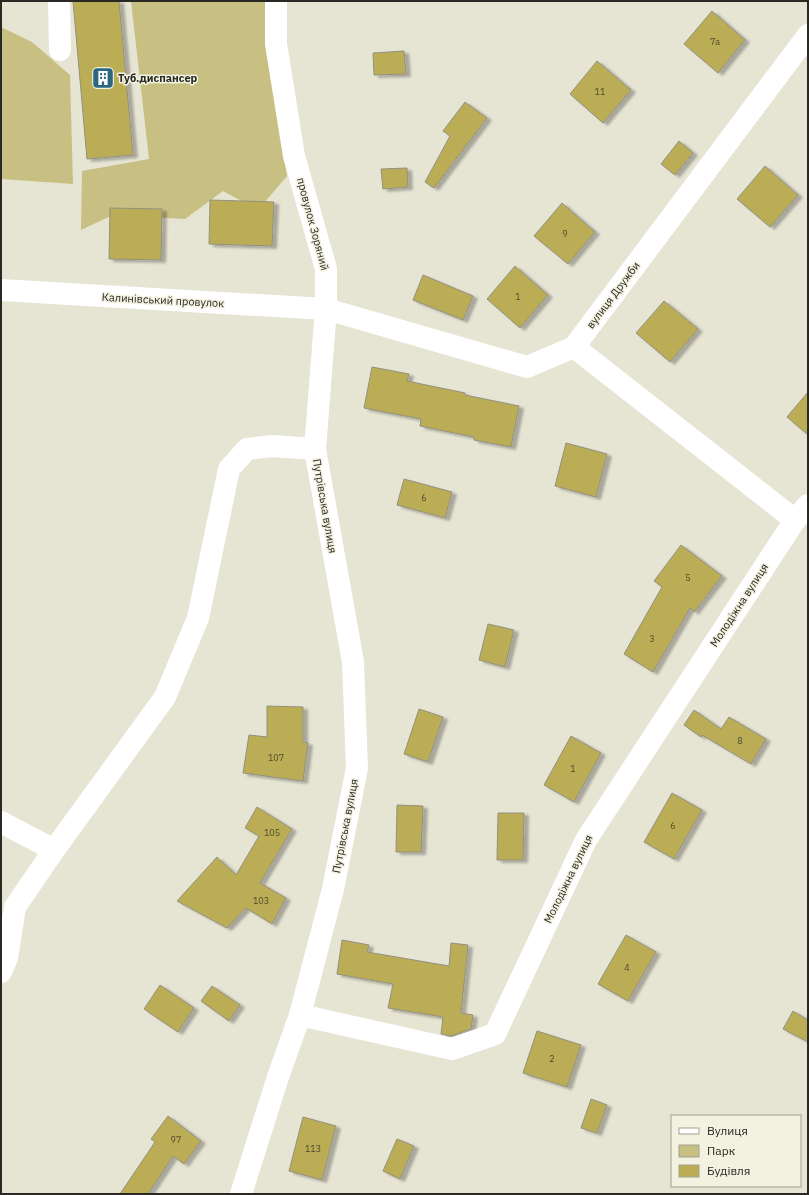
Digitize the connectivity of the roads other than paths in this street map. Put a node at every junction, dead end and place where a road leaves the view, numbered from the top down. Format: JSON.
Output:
{"nodes":[{"id":1,"x":58,"y":1,"type":"edge"},
{"id":2,"x":276,"y":1,"type":"edge"},
{"id":3,"x":808,"y":35,"type":"edge"},
{"id":4,"x":60,"y":50,"type":"dead end"},
{"id":5,"x":1,"y":290,"type":"edge"},
{"id":6,"x":326,"y":309,"type":"junction"},
{"id":7,"x":574,"y":347,"type":"junction"},
{"id":8,"x":315,"y":449,"type":"junction"},
{"id":9,"x":801,"y":512,"type":"edge"},
{"id":10,"x":1,"y":822,"type":"edge"},
{"id":11,"x":54,"y":850,"type":"junction"},
{"id":12,"x":1,"y":972,"type":"edge"},
{"id":13,"x":300,"y":1015,"type":"junction"},
{"id":14,"x":241,"y":1194,"type":"edge"}],
"edges":[{"from":1,"to":4,"type":"street"},
{"from":2,"to":6,"type":"street","name":"провулок Зоряний"},
{"from":3,"to":7,"type":"street","name":"вулиця Дружби"},
{"from":5,"to":6,"type":"street","name":"Калинівський провулок"},
{"from":6,"to":7,"type":"street"},
{"from":6,"to":8,"type":"street","name":"провулок Зоряний"},
{"from":7,"to":9,"type":"street"},
{"from":8,"to":11,"type":"street"},
{"from":8,"to":13,"type":"street","name":"Путрівська вулиця"},
{"from":9,"to":13,"type":"street","name":"Молодіжна вулиця"},
{"from":10,"to":11,"type":"street"},
{"from":11,"to":12,"type":"street"},
{"from":13,"to":14,"type":"street","name":"Путрівська вулиця"}]}
